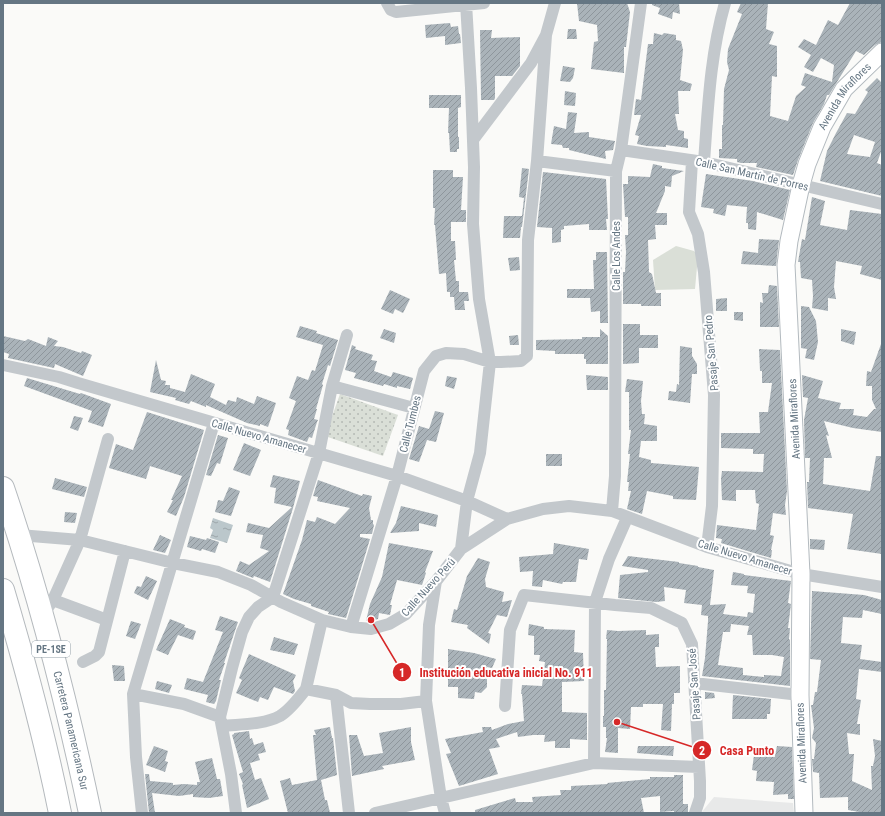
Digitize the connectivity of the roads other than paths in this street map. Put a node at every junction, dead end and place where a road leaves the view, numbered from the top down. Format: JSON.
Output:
{"nodes":[{"id":1,"x":388,"y":3,"type":"edge"},
{"id":2,"x":484,"y":3,"type":"edge"},
{"id":3,"x":555,"y":3,"type":"edge"},
{"id":4,"x":641,"y":3,"type":"edge"},
{"id":5,"x":725,"y":3,"type":"edge"},
{"id":6,"x":466,"y":4,"type":"edge"},
{"id":7,"x":546,"y":35,"type":"junction"},
{"id":8,"x":882,"y":52,"type":"edge"},
{"id":9,"x":473,"y":140,"type":"junction"},
{"id":10,"x":621,"y":150,"type":"junction"},
{"id":11,"x":537,"y":161,"type":"junction"},
{"id":12,"x":698,"y":161,"type":"junction"},
{"id":13,"x":616,"y":171,"type":"junction"},
{"id":14,"x":801,"y":185,"type":"junction"},
{"id":15,"x":882,"y":204,"type":"edge"},
{"id":16,"x":346,"y":334,"type":"dead end"},
{"id":17,"x":490,"y":362,"type":"junction"},
{"id":18,"x":3,"y":366,"type":"edge"},
{"id":19,"x":332,"y":386,"type":"junction"},
{"id":20,"x":414,"y":408,"type":"junction"},
{"id":21,"x":214,"y":423,"type":"junction"},
{"id":22,"x":108,"y":439,"type":"dead end"},
{"id":23,"x":319,"y":453,"type":"junction"},
{"id":24,"x":397,"y":476,"type":"junction"},
{"id":25,"x":3,"y":488,"type":"edge"},
{"id":26,"x":467,"y":501,"type":"junction"},
{"id":27,"x":612,"y":511,"type":"junction"},
{"id":28,"x":627,"y":518,"type":"junction"},
{"id":29,"x":507,"y":519,"type":"junction"},
{"id":30,"x":19,"y":535,"type":"junction"},
{"id":31,"x":80,"y":540,"type":"junction"},
{"id":32,"x":707,"y":547,"type":"junction"},
{"id":33,"x":461,"y":549,"type":"junction"},
{"id":34,"x":125,"y":551,"type":"junction"},
{"id":35,"x":173,"y":563,"type":"junction"},
{"id":36,"x":801,"y":574,"type":"junction"},
{"id":37,"x":437,"y":580,"type":"junction"},
{"id":38,"x":882,"y":587,"type":"edge"},
{"id":39,"x":3,"y":590,"type":"edge"},
{"id":40,"x":273,"y":597,"type":"junction"},
{"id":41,"x":595,"y":602,"type":"junction"},
{"id":42,"x":47,"y":608,"type":"junction"},
{"id":43,"x":107,"y":620,"type":"junction"},
{"id":44,"x":322,"y":620,"type":"junction"},
{"id":45,"x":351,"y":627,"type":"junction"},
{"id":46,"x":83,"y":662,"type":"dead end"},
{"id":47,"x":694,"y":683,"type":"junction"},
{"id":48,"x":306,"y":689,"type":"junction"},
{"id":49,"x":133,"y":694,"type":"junction"},
{"id":50,"x":336,"y":695,"type":"junction"},
{"id":51,"x":800,"y":695,"type":"junction"},
{"id":52,"x":426,"y":701,"type":"junction"},
{"id":53,"x":505,"y":706,"type":"dead end"},
{"id":54,"x":221,"y":722,"type":"junction"},
{"id":55,"x":594,"y":763,"type":"junction"},
{"id":56,"x":699,"y":767,"type":"junction"},
{"id":57,"x":441,"y":798,"type":"junction"},
{"id":58,"x":60,"y":813,"type":"edge"},
{"id":59,"x":90,"y":813,"type":"edge"},
{"id":60,"x":142,"y":813,"type":"edge"},
{"id":61,"x":236,"y":813,"type":"edge"},
{"id":62,"x":350,"y":813,"type":"edge"},
{"id":63,"x":375,"y":813,"type":"edge"},
{"id":64,"x":445,"y":813,"type":"edge"},
{"id":65,"x":695,"y":813,"type":"edge"},
{"id":66,"x":804,"y":813,"type":"edge"}],
"edges":[{"from":1,"to":6,"type":"street"},
{"from":2,"to":6,"type":"street"},
{"from":3,"to":7,"type":"street"},
{"from":4,"to":10,"type":"street","name":"Calle Los Andes"},
{"from":5,"to":12,"type":"street","name":"Pasaje San Pedro"},
{"from":6,"to":9,"type":"street"},
{"from":7,"to":9,"type":"street"},
{"from":7,"to":11,"type":"street"},
{"from":8,"to":14,"type":"street","name":"Avenida Miraflores"},
{"from":9,"to":17,"type":"street"},
{"from":10,"to":12,"type":"street","name":"Calle San Martín de Porres"},
{"from":10,"to":13,"type":"street","name":"Calle Los Andes"},
{"from":11,"to":13,"type":"street"},
{"from":11,"to":17,"type":"street"},
{"from":12,"to":14,"type":"street","name":"Calle San Martín de Porres"},
{"from":12,"to":32,"type":"street","name":"Pasaje San Pedro"},
{"from":13,"to":27,"type":"street","name":"Calle Los Andes"},
{"from":14,"to":15,"type":"street","name":"Calle San Martín de Porres"},
{"from":14,"to":36,"type":"street","name":"Avenida Miraflores"},
{"from":16,"to":19,"type":"street"},
{"from":17,"to":20,"type":"street","name":"Calle Tumbes"},
{"from":17,"to":26,"type":"street"},
{"from":18,"to":21,"type":"street","name":"Calle Nuevo Amanecer"},
{"from":19,"to":20,"type":"street"},
{"from":19,"to":23,"type":"street"},
{"from":20,"to":24,"type":"street","name":"Calle Tumbes"},
{"from":21,"to":23,"type":"street","name":"Calle Nuevo Amanecer"},
{"from":21,"to":35,"type":"street"},
{"from":22,"to":31,"type":"street"},
{"from":23,"to":24,"type":"street","name":"Calle Nuevo Amanecer"},
{"from":23,"to":40,"type":"street"},
{"from":24,"to":26,"type":"street","name":"Calle Nuevo Amanecer"},
{"from":24,"to":45,"type":"street","name":"Calle Tumbes"},
{"from":25,"to":30,"type":"highway","name":"Carretera Panamericana Sur","number":"PE-1SE"},
{"from":26,"to":29,"type":"street","name":"Calle Nuevo Amanecer"},
{"from":26,"to":33,"type":"street"},
{"from":27,"to":28,"type":"street","name":"Calle Nuevo Amanecer"},
{"from":27,"to":29,"type":"street","name":"Calle Nuevo Perú"},
{"from":28,"to":32,"type":"street","name":"Calle Nuevo Amanecer"},
{"from":28,"to":41,"type":"street"},
{"from":29,"to":33,"type":"street","name":"Calle Nuevo Perú"},
{"from":30,"to":31,"type":"street","name":"Calle Nuevo Perú"},
{"from":30,"to":42,"type":"highway","name":"Carretera Panamericana Sur","number":"PE-1SE"},
{"from":31,"to":34,"type":"street","name":"Calle Nuevo Perú"},
{"from":31,"to":42,"type":"street"},
{"from":32,"to":36,"type":"street","name":"Calle Nuevo Amanecer"},
{"from":33,"to":37,"type":"street","name":"Calle Nuevo Perú"},
{"from":34,"to":35,"type":"street","name":"Calle Nuevo Perú"},
{"from":34,"to":43,"type":"street"},
{"from":35,"to":40,"type":"street","name":"Calle Nuevo Perú"},
{"from":35,"to":49,"type":"street"},
{"from":36,"to":38,"type":"street","name":"Calle Nuevo Amanecer"},
{"from":36,"to":51,"type":"street","name":"Avenida Miraflores"},
{"from":37,"to":45,"type":"street","name":"Calle Nuevo Perú"},
{"from":37,"to":52,"type":"street"},
{"from":39,"to":58,"type":"highway","number":"PE-1SE"},
{"from":40,"to":44,"type":"street","name":"Calle Nuevo Perú"},
{"from":40,"to":54,"type":"street"},
{"from":41,"to":47,"type":"street","name":"Pasaje San José"},
{"from":41,"to":53,"type":"street","name":"Pasaje San José"},
{"from":41,"to":55,"type":"street"},
{"from":42,"to":43,"type":"street"},
{"from":42,"to":59,"type":"highway","name":"Carretera Panamericana Sur","number":"PE-1SE"},
{"from":43,"to":46,"type":"street"},
{"from":44,"to":45,"type":"street","name":"Calle Nuevo Perú"},
{"from":44,"to":48,"type":"street"},
{"from":47,"to":51,"type":"street"},
{"from":47,"to":56,"type":"street","name":"Pasaje San José"},
{"from":48,"to":50,"type":"street"},
{"from":48,"to":54,"type":"street"},
{"from":49,"to":54,"type":"street"},
{"from":49,"to":60,"type":"street"},
{"from":50,"to":52,"type":"street"},
{"from":50,"to":62,"type":"street"},
{"from":51,"to":66,"type":"street","name":"Avenida Miraflores"},
{"from":52,"to":57,"type":"street"},
{"from":54,"to":61,"type":"street"},
{"from":55,"to":56,"type":"street"},
{"from":55,"to":57,"type":"street"},
{"from":56,"to":65,"type":"street","name":"Pasaje San José"},
{"from":57,"to":63,"type":"street"},
{"from":57,"to":64,"type":"street"}]}
